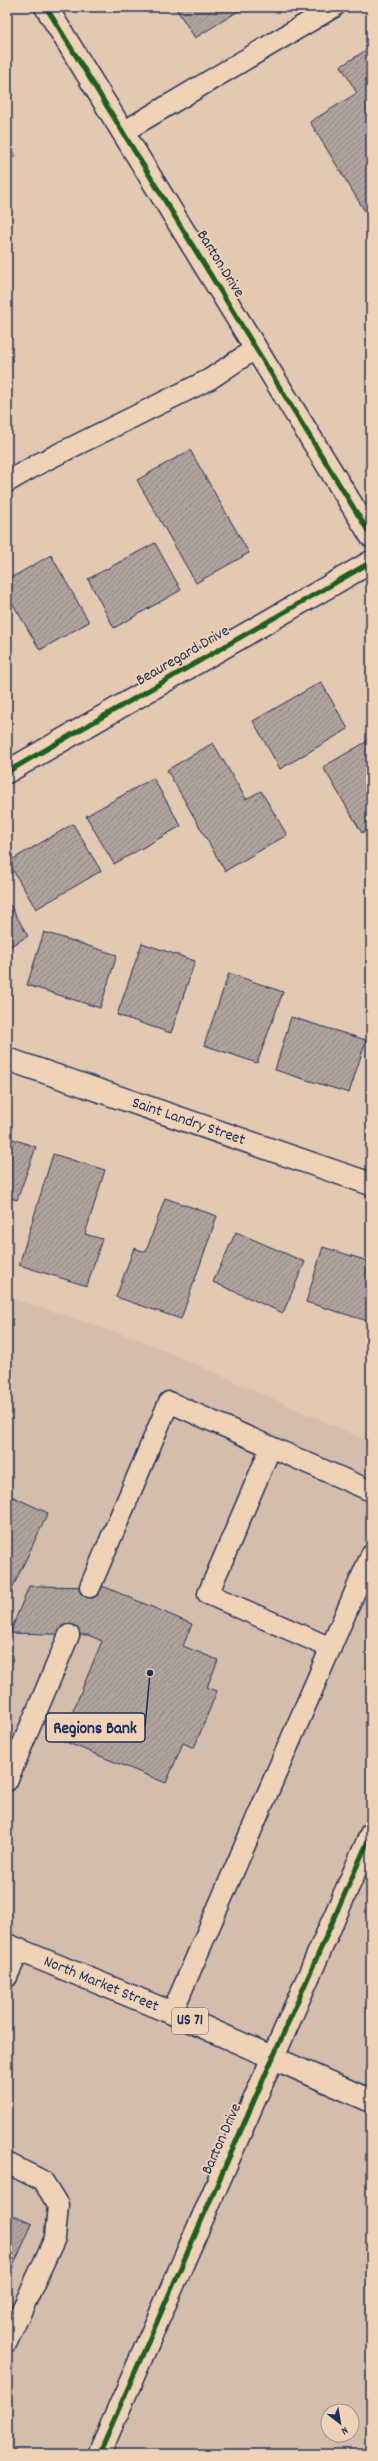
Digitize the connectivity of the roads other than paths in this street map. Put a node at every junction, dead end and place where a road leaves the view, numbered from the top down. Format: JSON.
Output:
{"nodes":[{"id":1,"x":46,"y":7,"type":"edge"},
{"id":2,"x":334,"y":7,"type":"edge"},
{"id":3,"x":123,"y":132,"type":"junction"},
{"id":4,"x":256,"y":348,"type":"junction"},
{"id":5,"x":7,"y":482,"type":"edge"},
{"id":6,"x":371,"y":536,"type":"edge"},
{"id":7,"x":371,"y":562,"type":"edge"},
{"id":8,"x":7,"y":772,"type":"edge"},
{"id":9,"x":7,"y":1058,"type":"edge"},
{"id":10,"x":371,"y":1184,"type":"edge"},
{"id":11,"x":271,"y":1446,"type":"junction"},
{"id":12,"x":371,"y":1491,"type":"edge"},
{"id":13,"x":371,"y":1555,"type":"edge"},
{"id":14,"x":90,"y":1587,"type":"dead end"},
{"id":15,"x":69,"y":1635,"type":"dead end"},
{"id":16,"x":331,"y":1648,"type":"junction"},
{"id":17,"x":7,"y":1781,"type":"edge"},
{"id":18,"x":371,"y":1834,"type":"edge"},
{"id":19,"x":13,"y":1947,"type":"edge"},
{"id":20,"x":7,"y":1977,"type":"edge"},
{"id":21,"x":172,"y":2013,"type":"junction"},
{"id":22,"x":272,"y":2057,"type":"junction"},
{"id":23,"x":371,"y":2101,"type":"edge"},
{"id":24,"x":7,"y":2163,"type":"edge"},
{"id":25,"x":7,"y":2342,"type":"edge"},
{"id":26,"x":99,"y":2454,"type":"edge"}],
"edges":[{"from":1,"to":3,"type":"street","name":"Barton Drive"},
{"from":2,"to":3,"type":"lane"},
{"from":3,"to":4,"type":"street","name":"Barton Drive"},
{"from":4,"to":5,"type":"lane"},
{"from":4,"to":6,"type":"street","name":"Barton Drive"},
{"from":7,"to":8,"type":"street","name":"Beauregard Drive"},
{"from":9,"to":10,"type":"street","name":"Saint Landry Street"},
{"from":11,"to":12,"type":"lane"},
{"from":11,"to":14,"type":"lane"},
{"from":11,"to":16,"type":"lane"},
{"from":13,"to":16,"type":"lane"},
{"from":15,"to":17,"type":"lane"},
{"from":16,"to":21,"type":"lane"},
{"from":18,"to":22,"type":"street","name":"Barton Drive"},
{"from":19,"to":20,"type":"lane"},
{"from":19,"to":21,"type":"street","name":"North Market Street","number":"US 71"},
{"from":21,"to":22,"type":"street","name":"North Market Street","number":"US 71"},
{"from":22,"to":23,"type":"street","name":"North Market Street","number":"US 71"},
{"from":22,"to":26,"type":"street","name":"Barton Drive"},
{"from":24,"to":25,"type":"lane"}]}
